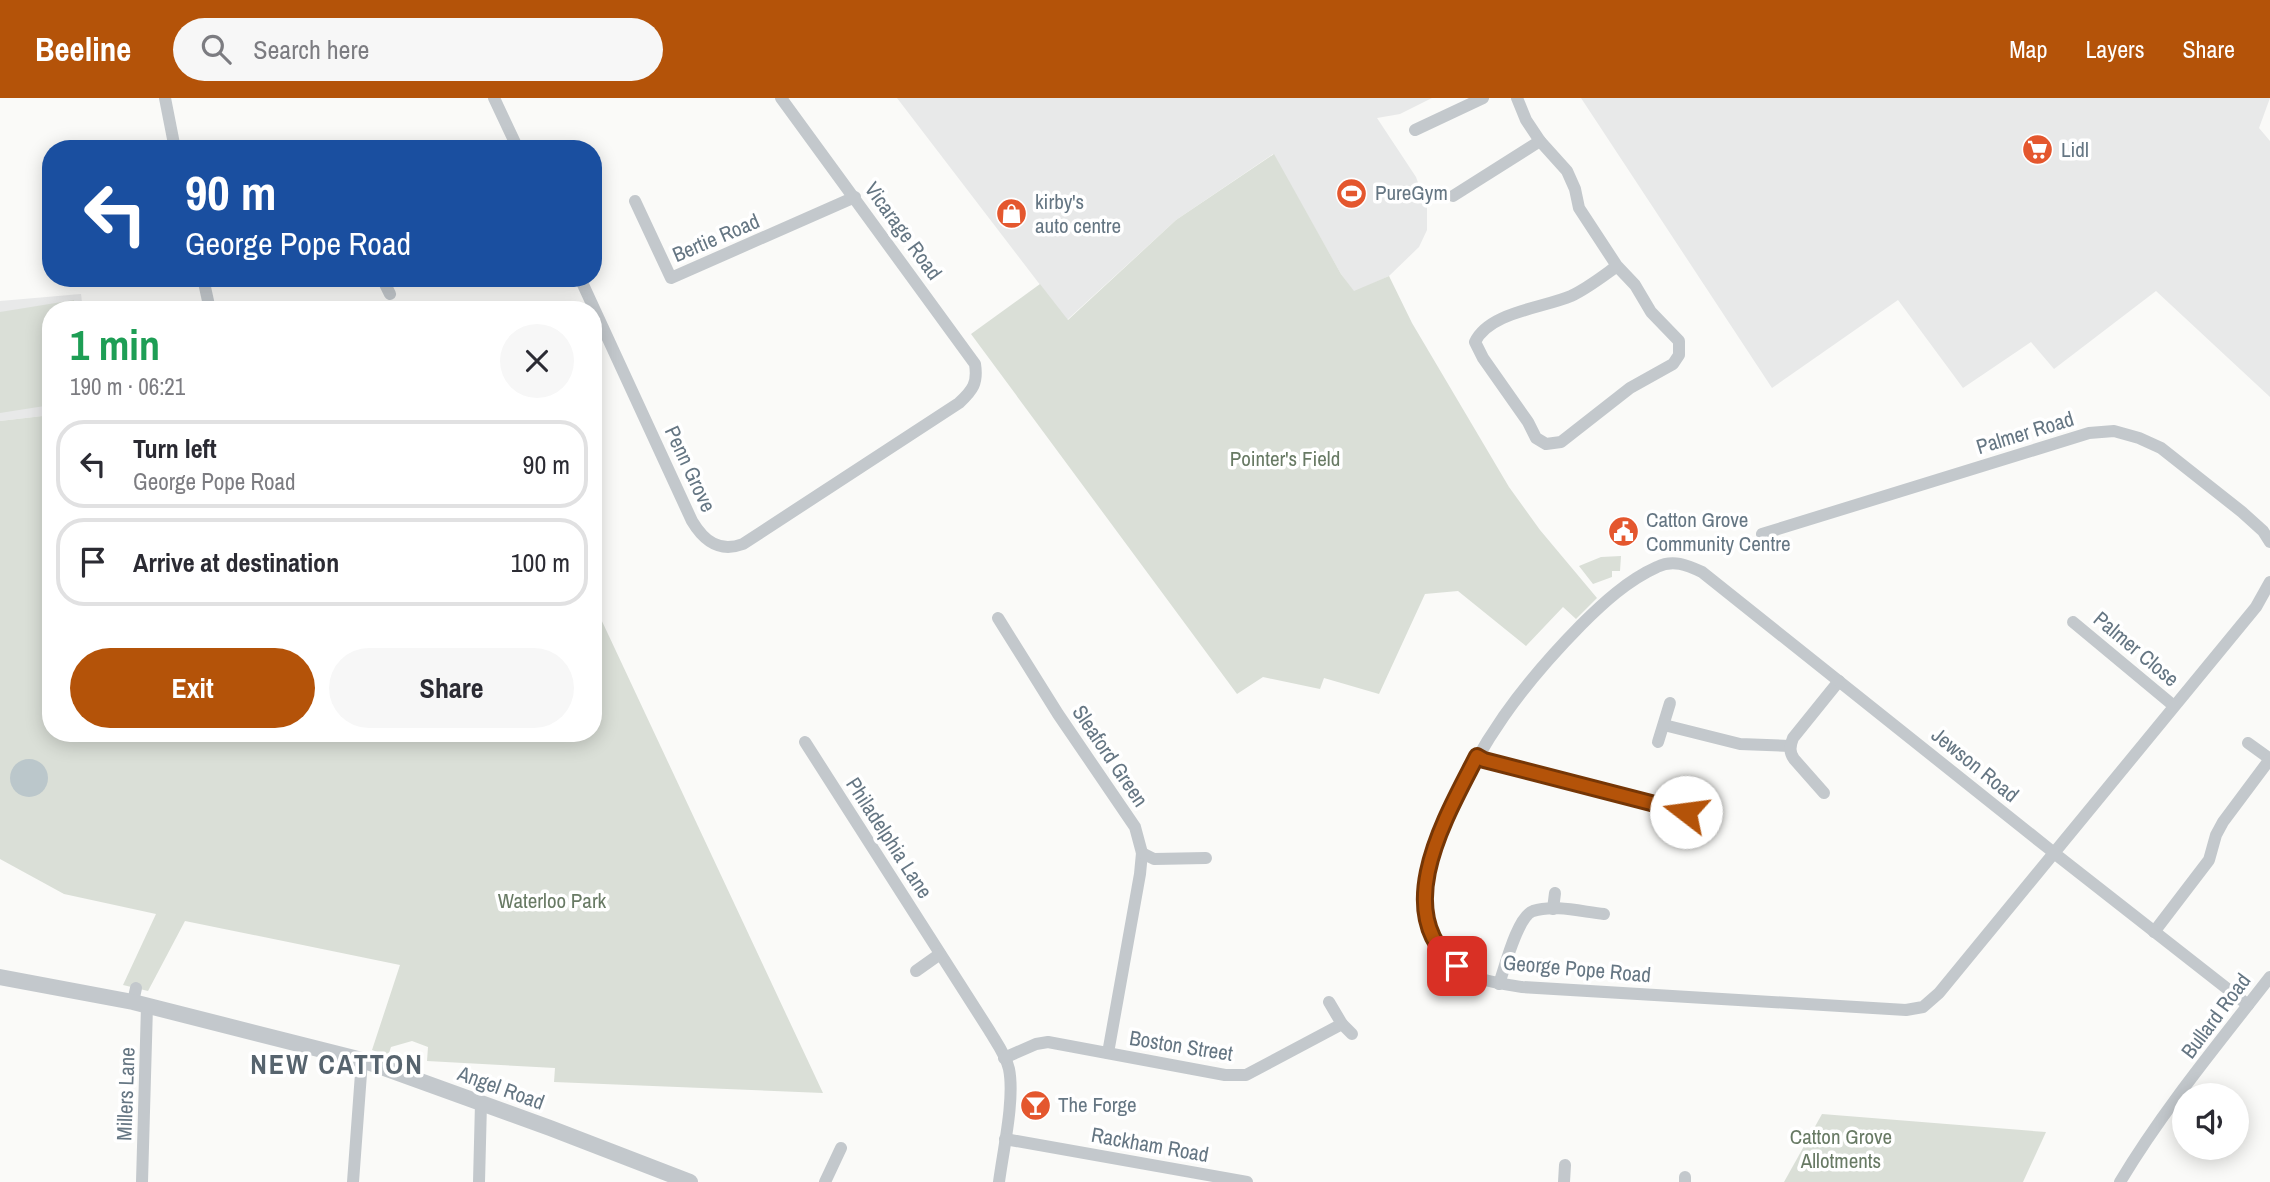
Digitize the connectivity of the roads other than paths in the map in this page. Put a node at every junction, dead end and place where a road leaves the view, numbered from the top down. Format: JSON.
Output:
{"nodes":[{"id":1,"x":165,"y":98,"type":"edge"},
{"id":2,"x":494,"y":98,"type":"edge"},
{"id":3,"x":781,"y":98,"type":"edge"},
{"id":4,"x":1483,"y":98,"type":"edge"},
{"id":5,"x":1517,"y":98,"type":"edge"},
{"id":6,"x":1415,"y":130,"type":"dead end"},
{"id":7,"x":172,"y":140,"type":"edge"},
{"id":8,"x":514,"y":140,"type":"edge"},
{"id":9,"x":1540,"y":141,"type":"junction"},
{"id":10,"x":1453,"y":196,"type":"dead end"},
{"id":11,"x":855,"y":197,"type":"junction"},
{"id":12,"x":635,"y":201,"type":"dead end"},
{"id":13,"x":1617,"y":266,"type":"junction"},
{"id":14,"x":386,"y":287,"type":"edge"},
{"id":15,"x":390,"y":294,"type":"dead end"},
{"id":16,"x":602,"y":326,"type":"edge"},
{"id":17,"x":972,"y":391,"type":"joint"},
{"id":18,"x":1762,"y":534,"type":"dead end"},
{"id":19,"x":2270,"y":542,"type":"edge"},
{"id":20,"x":1674,"y":563,"type":"joint"},
{"id":21,"x":2270,"y":582,"type":"edge"},
{"id":22,"x":998,"y":618,"type":"dead end"},
{"id":23,"x":2073,"y":622,"type":"dead end"},
{"id":24,"x":1839,"y":681,"type":"junction"},
{"id":25,"x":1670,"y":703,"type":"dead end"},
{"id":26,"x":2174,"y":706,"type":"junction"},
{"id":27,"x":1664,"y":725,"type":"junction"},
{"id":28,"x":1658,"y":741,"type":"dead end"},
{"id":29,"x":804,"y":742,"type":"dead end"},
{"id":30,"x":2248,"y":743,"type":"dead end"},
{"id":31,"x":1790,"y":746,"type":"junction"},
{"id":32,"x":1477,"y":756,"type":"junction"},
{"id":33,"x":2270,"y":759,"type":"edge"},
{"id":34,"x":1824,"y":793,"type":"dead end"},
{"id":35,"x":1686,"y":812,"type":"dead end"},
{"id":36,"x":1142,"y":853,"type":"junction"},
{"id":37,"x":2054,"y":853,"type":"junction"},
{"id":38,"x":1206,"y":858,"type":"dead end"},
{"id":39,"x":1555,"y":893,"type":"dead end"},
{"id":40,"x":1553,"y":909,"type":"junction"},
{"id":41,"x":1604,"y":914,"type":"dead end"},
{"id":42,"x":2154,"y":932,"type":"junction"},
{"id":43,"x":940,"y":954,"type":"junction"},
{"id":44,"x":916,"y":971,"type":"dead end"},
{"id":45,"x":0,"y":977,"type":"edge"},
{"id":46,"x":2270,"y":977,"type":"edge"},
{"id":47,"x":1499,"y":984,"type":"junction"},
{"id":48,"x":139,"y":999,"type":"junction"},
{"id":49,"x":1329,"y":1002,"type":"dead end"},
{"id":50,"x":2248,"y":1005,"type":"junction"},
{"id":51,"x":1342,"y":1024,"type":"junction"},
{"id":52,"x":1352,"y":1034,"type":"dead end"},
{"id":53,"x":1108,"y":1053,"type":"junction"},
{"id":54,"x":1004,"y":1058,"type":"junction"},
{"id":55,"x":362,"y":1060,"type":"junction"},
{"id":56,"x":481,"y":1103,"type":"junction"},
{"id":57,"x":1005,"y":1139,"type":"junction"},
{"id":58,"x":841,"y":1148,"type":"dead end"},
{"id":59,"x":1565,"y":1165,"type":"dead end"},
{"id":60,"x":142,"y":1182,"type":"edge"},
{"id":61,"x":353,"y":1182,"type":"edge"},
{"id":62,"x":479,"y":1182,"type":"edge"},
{"id":63,"x":690,"y":1182,"type":"edge"},
{"id":64,"x":825,"y":1182,"type":"edge"},
{"id":65,"x":999,"y":1182,"type":"edge"},
{"id":66,"x":1247,"y":1182,"type":"edge"},
{"id":67,"x":1564,"y":1182,"type":"edge"},
{"id":68,"x":2120,"y":1182,"type":"edge"}],
"edges":[{"from":1,"to":7,"type":"street"},
{"from":2,"to":8,"type":"street"},
{"from":3,"to":11,"type":"street","name":"Vicarage Road"},
{"from":4,"to":6,"type":"street"},
{"from":5,"to":9,"type":"street"},
{"from":9,"to":10,"type":"street"},
{"from":9,"to":13,"type":"street"},
{"from":11,"to":12,"type":"street","name":"Bertie Road"},
{"from":11,"to":17,"type":"street","name":"Vicarage Road"},
{"from":13,"to":13,"type":"street"},
{"from":14,"to":15,"type":"street"},
{"from":16,"to":17,"type":"street","name":"Penn Grove"},
{"from":18,"to":19,"type":"street","name":"Palmer Road"},
{"from":20,"to":24,"type":"street","name":"Jewson Road"},
{"from":20,"to":32,"type":"street","name":"George Pope Road"},
{"from":21,"to":26,"type":"street"},
{"from":22,"to":36,"type":"street","name":"Sleaford Green"},
{"from":23,"to":26,"type":"street","name":"Palmer Close"},
{"from":24,"to":31,"type":"street"},
{"from":24,"to":37,"type":"street","name":"Jewson Road"},
{"from":25,"to":27,"type":"street"},
{"from":26,"to":37,"type":"street"},
{"from":27,"to":28,"type":"street"},
{"from":27,"to":31,"type":"street"},
{"from":29,"to":43,"type":"street","name":"Philadelphia Lane"},
{"from":30,"to":33,"type":"street"},
{"from":31,"to":34,"type":"street"},
{"from":32,"to":35,"type":"street"},
{"from":32,"to":47,"type":"street","name":"George Pope Road"},
{"from":33,"to":42,"type":"street"},
{"from":36,"to":38,"type":"street"},
{"from":36,"to":53,"type":"street","name":"Sleaford Green"},
{"from":37,"to":42,"type":"street","name":"Jewson Road"},
{"from":37,"to":47,"type":"street","name":"George Pope Road"},
{"from":39,"to":40,"type":"street"},
{"from":40,"to":41,"type":"street"},
{"from":40,"to":47,"type":"street"},
{"from":42,"to":50,"type":"street","name":"Jewson Road"},
{"from":43,"to":44,"type":"street"},
{"from":43,"to":54,"type":"street","name":"Philadelphia Lane"},
{"from":45,"to":48,"type":"street","name":"Angel Road"},
{"from":46,"to":50,"type":"street","name":"Bullard Road"},
{"from":48,"to":55,"type":"street","name":"Angel Road"},
{"from":48,"to":60,"type":"street","name":"Millers Lane"},
{"from":49,"to":51,"type":"street"},
{"from":50,"to":68,"type":"street","name":"Bullard Road"},
{"from":51,"to":52,"type":"street"},
{"from":51,"to":53,"type":"street","name":"Boston Street"},
{"from":53,"to":54,"type":"street","name":"Boston Street"},
{"from":54,"to":57,"type":"street","name":"Philadelphia Lane"},
{"from":55,"to":56,"type":"street","name":"Angel Road"},
{"from":55,"to":61,"type":"street"},
{"from":56,"to":62,"type":"street"},
{"from":56,"to":63,"type":"street","name":"Angel Road"},
{"from":57,"to":65,"type":"street","name":"Philadelphia Lane"},
{"from":57,"to":66,"type":"street","name":"Rackham Road"},
{"from":58,"to":64,"type":"street"},
{"from":59,"to":67,"type":"street"}]}
